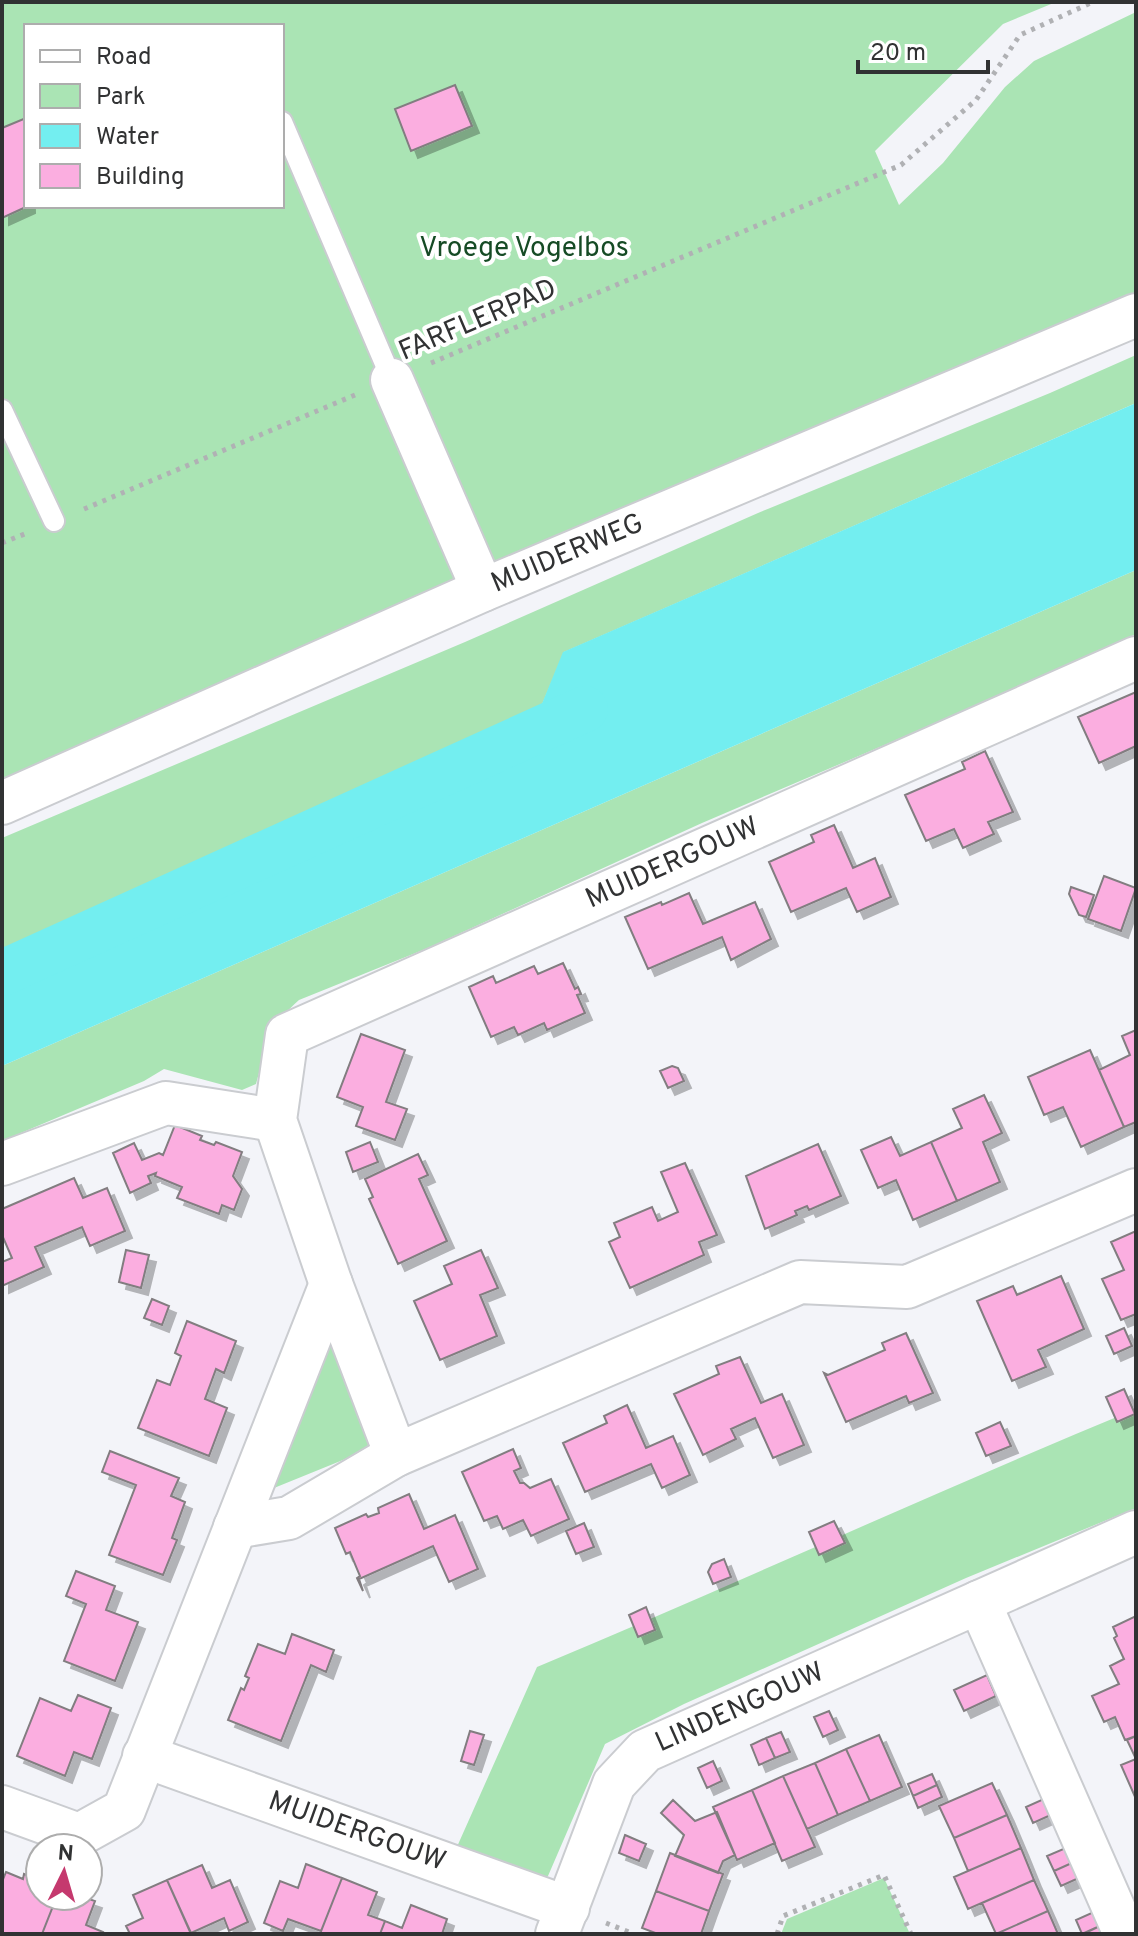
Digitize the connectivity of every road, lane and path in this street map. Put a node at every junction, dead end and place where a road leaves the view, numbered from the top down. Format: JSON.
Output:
{"nodes":[{"id":1,"x":1093,"y":2,"type":"edge"},
{"id":2,"x":284,"y":127,"type":"edge"},
{"id":3,"x":1136,"y":315,"type":"edge"},
{"id":4,"x":392,"y":380,"type":"junction"},
{"id":5,"x":2,"y":410,"type":"edge"},
{"id":6,"x":54,"y":521,"type":"joint"},
{"id":7,"x":483,"y":590,"type":"junction"},
{"id":8,"x":1136,"y":658,"type":"edge"},
{"id":9,"x":2,"y":803,"type":"edge"},
{"id":10,"x":275,"y":1120,"type":"junction"},
{"id":11,"x":2,"y":1164,"type":"edge"},
{"id":12,"x":1136,"y":1190,"type":"edge"},
{"id":13,"x":331,"y":1284,"type":"junction"},
{"id":14,"x":396,"y":1455,"type":"junction"},
{"id":15,"x":235,"y":1527,"type":"junction"},
{"id":16,"x":1136,"y":1532,"type":"edge"},
{"id":17,"x":979,"y":1602,"type":"junction"},
{"id":18,"x":144,"y":1756,"type":"junction"},
{"id":19,"x":2,"y":1807,"type":"edge"},
{"id":20,"x":562,"y":1921,"type":"edge"},
{"id":21,"x":777,"y":1934,"type":"edge"},
{"id":22,"x":911,"y":1934,"type":"edge"},
{"id":23,"x":1125,"y":1934,"type":"edge"}],
"edges":[{"from":1,"to":4,"type":"path","name":"FARFLERPAD"},
{"from":2,"to":4,"type":"lane"},
{"from":3,"to":7,"type":"street","name":"MUIDERWEG"},
{"from":4,"to":6,"type":"path","name":"FARFLERPAD"},
{"from":4,"to":7,"type":"street"},
{"from":5,"to":6,"type":"lane"},
{"from":7,"to":9,"type":"street","name":"MUIDERWEG"},
{"from":8,"to":10,"type":"street","name":"MUIDERGOUW"},
{"from":10,"to":11,"type":"street"},
{"from":10,"to":13,"type":"street","name":"MUIDERGOUW"},
{"from":12,"to":14,"type":"street"},
{"from":13,"to":14,"type":"street","name":"MUIDERGOUW"},
{"from":13,"to":15,"type":"street"},
{"from":14,"to":15,"type":"street"},
{"from":15,"to":18,"type":"street"},
{"from":16,"to":17,"type":"street","name":"LINDENGOUW"},
{"from":17,"to":20,"type":"street","name":"LINDENGOUW"},
{"from":17,"to":23,"type":"street"},
{"from":18,"to":19,"type":"street"},
{"from":18,"to":20,"type":"street","name":"MUIDERGOUW"},
{"from":21,"to":22,"type":"path"}]}
